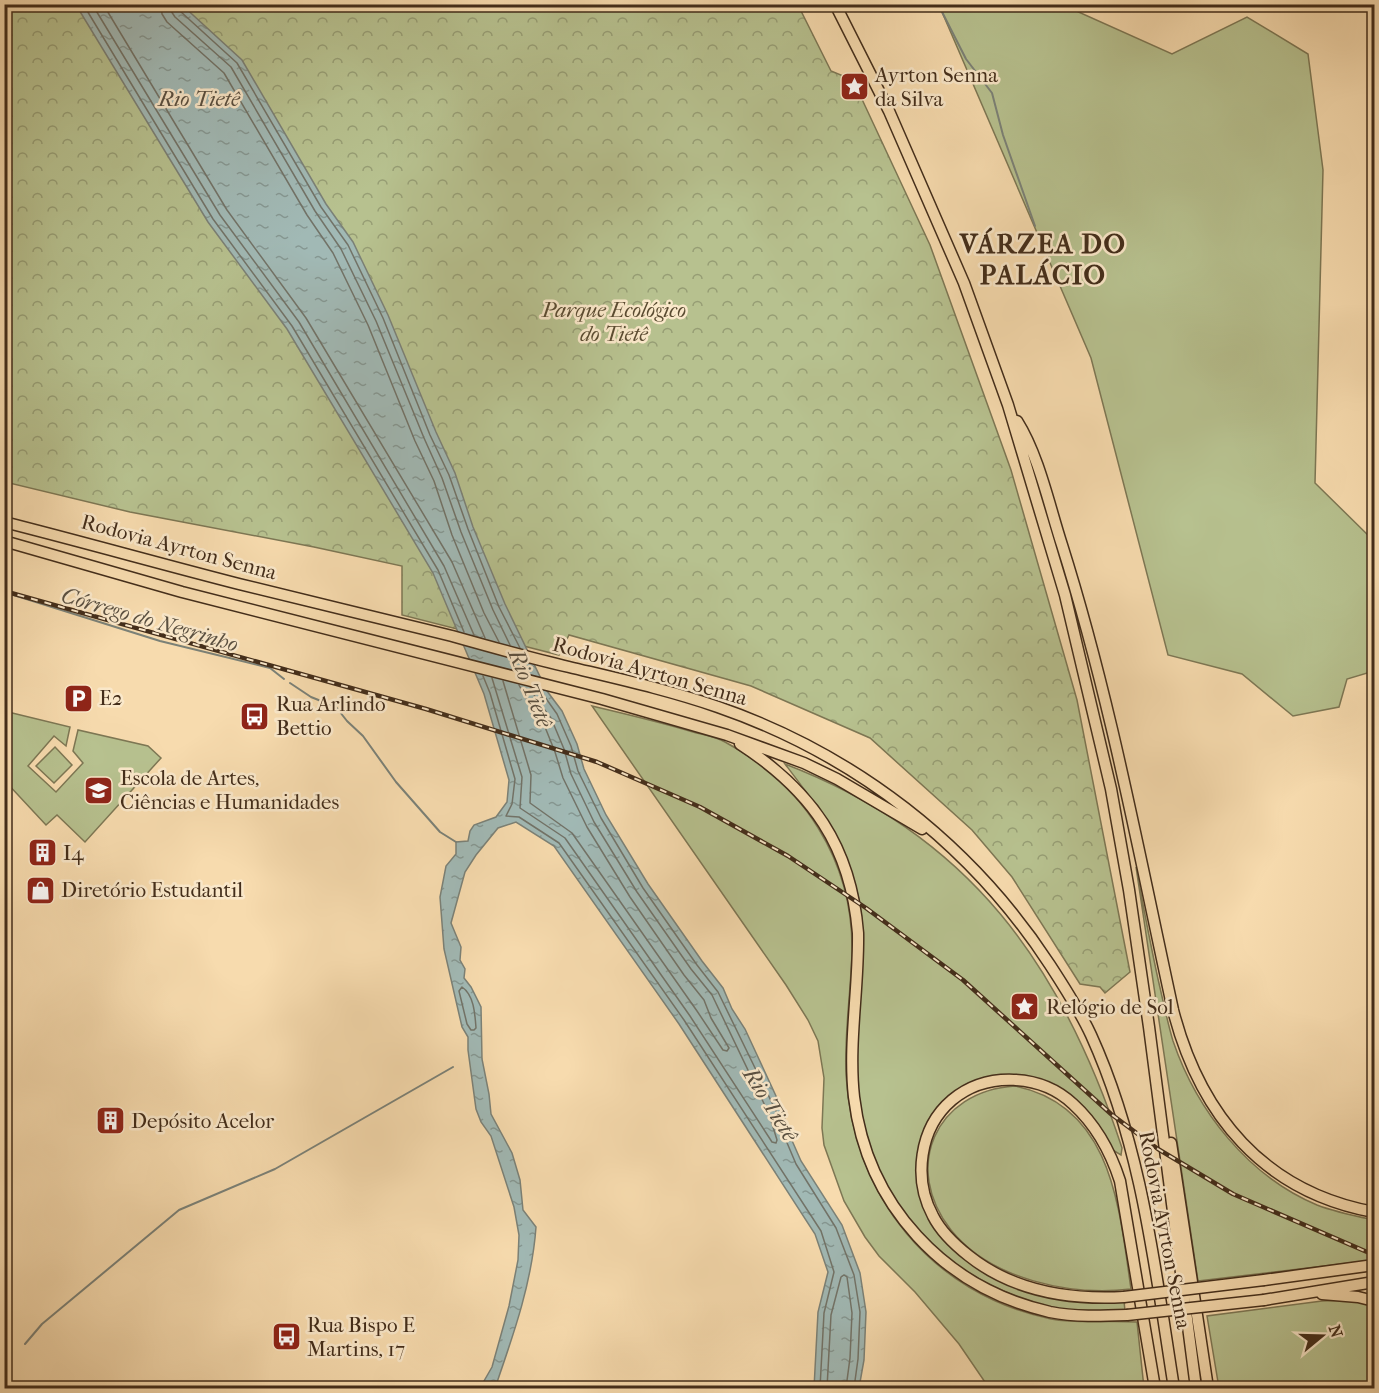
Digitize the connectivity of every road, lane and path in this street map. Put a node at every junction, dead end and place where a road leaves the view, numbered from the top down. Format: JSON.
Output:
{"nodes":[{"id":1,"x":835,"y":4,"type":"edge"},
{"id":2,"x":1008,"y":405,"type":"junction"},
{"id":3,"x":4,"y":522,"type":"edge"},
{"id":4,"x":4,"y":541,"type":"edge"},
{"id":5,"x":727,"y":735,"type":"junction"},
{"id":6,"x":948,"y":843,"type":"junction"},
{"id":7,"x":1155,"y":1076,"type":"junction"},
{"id":8,"x":1374,"y":1212,"type":"edge"},
{"id":9,"x":1374,"y":1265,"type":"edge"},
{"id":10,"x":1374,"y":1282,"type":"edge"},
{"id":11,"x":1310,"y":1293,"type":"junction"},
{"id":12,"x":1374,"y":1301,"type":"edge"},
{"id":13,"x":1202,"y":1343,"type":"junction"},
{"id":14,"x":1153,"y":1373,"type":"junction"},
{"id":15,"x":1150,"y":1389,"type":"edge"},
{"id":16,"x":1155,"y":1389,"type":"edge"},
{"id":17,"x":1174,"y":1389,"type":"edge"},
{"id":18,"x":1196,"y":1389,"type":"edge"},
{"id":19,"x":1208,"y":1389,"type":"edge"},
{"id":20,"x":1215,"y":1389,"type":"edge"}],
"edges":[{"from":1,"to":2,"type":"highway","name":"Rodovia Ayrton Senna"},
{"from":2,"to":7,"type":"highway","name":"Rodovia Ayrton Senna"},
{"from":2,"to":8,"type":"highway"},
{"from":3,"to":6,"type":"highway","name":"Rodovia Ayrton Senna"},
{"from":4,"to":5,"type":"highway","name":"Rodovia Ayrton Senna"},
{"from":5,"to":6,"type":"highway"},
{"from":5,"to":11,"type":"highway","bridge":true},
{"from":6,"to":17,"type":"highway","name":"Rodovia Ayrton Senna"},
{"from":7,"to":13,"type":"highway"},
{"from":7,"to":18,"type":"highway","name":"Rodovia Ayrton Senna"},
{"from":9,"to":14,"type":"highway","bridge":true},
{"from":10,"to":11,"type":"highway"},
{"from":11,"to":12,"type":"highway"},
{"from":13,"to":19,"type":"highway"},
{"from":13,"to":20,"type":"highway"},
{"from":14,"to":15,"type":"highway"},
{"from":14,"to":16,"type":"highway"}]}
